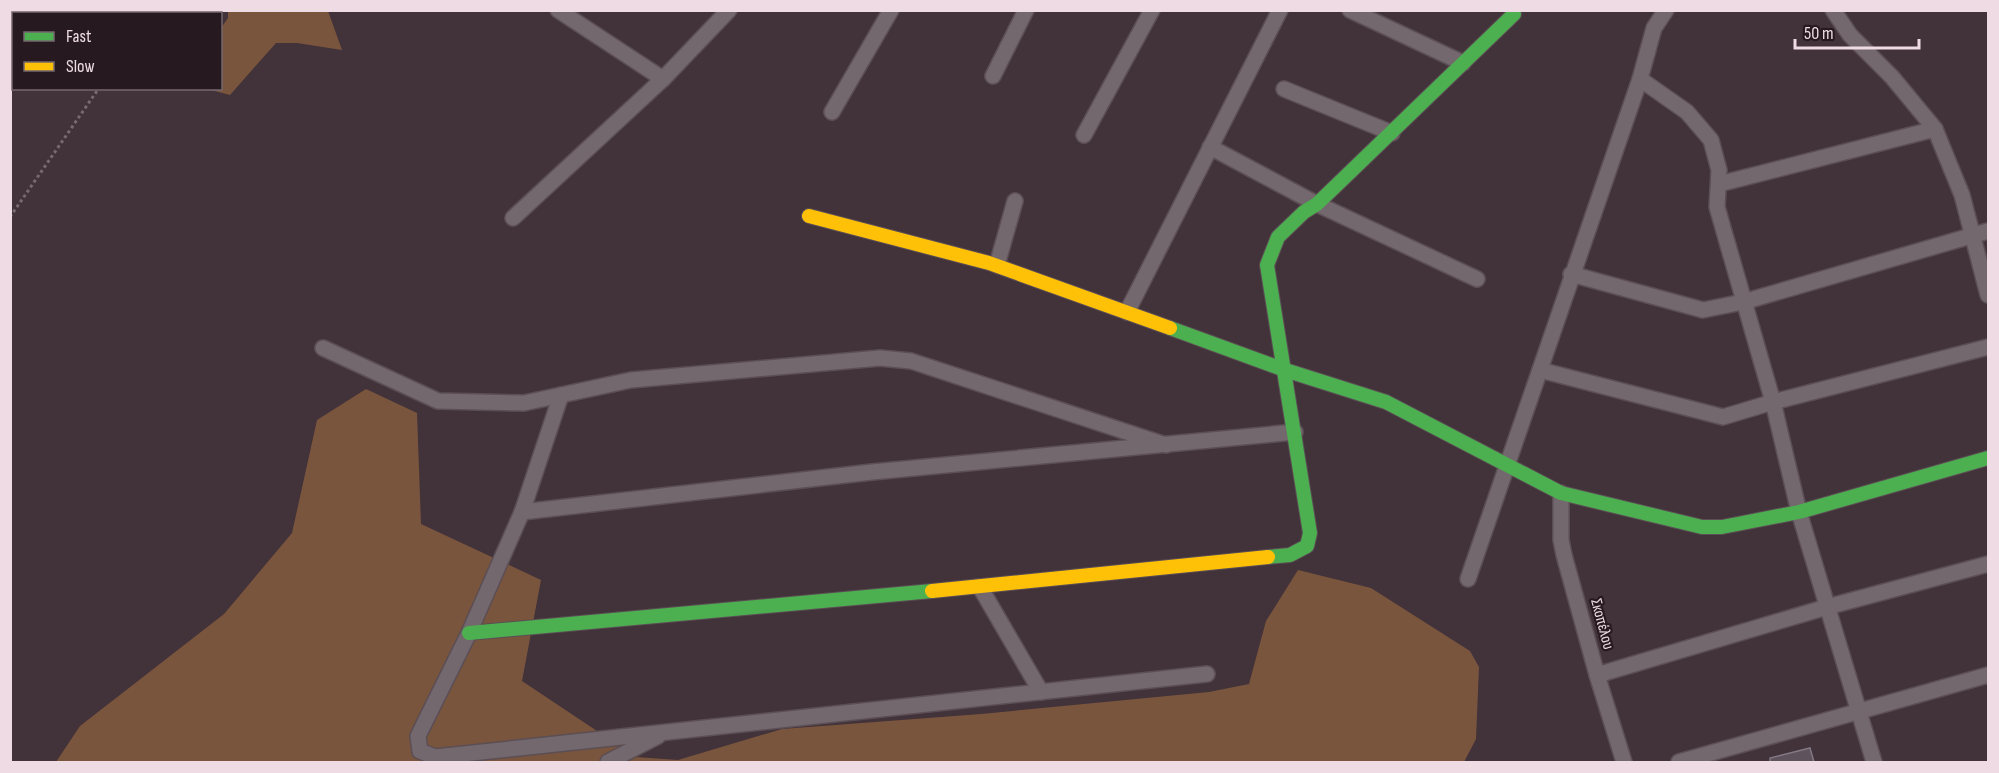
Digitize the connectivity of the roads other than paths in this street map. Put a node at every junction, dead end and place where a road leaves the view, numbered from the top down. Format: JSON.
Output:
{"nodes":[{"id":1,"x":558,"y":10,"type":"edge"},
{"id":2,"x":729,"y":10,"type":"edge"},
{"id":3,"x":891,"y":10,"type":"edge"},
{"id":4,"x":1026,"y":10,"type":"edge"},
{"id":5,"x":1152,"y":10,"type":"edge"},
{"id":6,"x":1280,"y":10,"type":"edge"},
{"id":7,"x":1350,"y":10,"type":"edge"},
{"id":8,"x":1666,"y":10,"type":"edge"},
{"id":9,"x":1833,"y":10,"type":"edge"},
{"id":10,"x":1513,"y":12,"type":"edge"},
{"id":11,"x":1462,"y":63,"type":"junction"},
{"id":12,"x":993,"y":76,"type":"dead end"},
{"id":13,"x":663,"y":78,"type":"junction"},
{"id":14,"x":1640,"y":78,"type":"junction"},
{"id":15,"x":1284,"y":89,"type":"dead end"},
{"id":16,"x":832,"y":112,"type":"dead end"},
{"id":17,"x":1935,"y":129,"type":"junction"},
{"id":18,"x":1392,"y":133,"type":"junction"},
{"id":19,"x":1084,"y":135,"type":"dead end"},
{"id":20,"x":1210,"y":147,"type":"junction"},
{"id":21,"x":1719,"y":184,"type":"junction"},
{"id":22,"x":1015,"y":201,"type":"dead end"},
{"id":23,"x":1317,"y":204,"type":"junction"},
{"id":24,"x":809,"y":216,"type":"dead end"},
{"id":25,"x":513,"y":218,"type":"dead end"},
{"id":26,"x":1981,"y":233,"type":"edge"},
{"id":27,"x":997,"y":265,"type":"junction"},
{"id":28,"x":1571,"y":274,"type":"junction"},
{"id":29,"x":1477,"y":279,"type":"dead end"},
{"id":30,"x":1989,"y":295,"type":"edge"},
{"id":31,"x":1743,"y":302,"type":"junction"},
{"id":32,"x":1127,"y":312,"type":"junction"},
{"id":33,"x":1989,"y":347,"type":"edge"},
{"id":34,"x":323,"y":348,"type":"dead end"},
{"id":35,"x":1286,"y":370,"type":"junction"},
{"id":36,"x":1540,"y":370,"type":"junction"},
{"id":37,"x":561,"y":395,"type":"junction"},
{"id":38,"x":1773,"y":402,"type":"junction"},
{"id":39,"x":1295,"y":432,"type":"junction"},
{"id":40,"x":1166,"y":445,"type":"junction"},
{"id":41,"x":1989,"y":458,"type":"edge"},
{"id":42,"x":1507,"y":464,"type":"junction"},
{"id":43,"x":1561,"y":493,"type":"junction"},
{"id":44,"x":522,"y":512,"type":"junction"},
{"id":45,"x":1799,"y":512,"type":"junction"},
{"id":46,"x":1989,"y":564,"type":"edge"},
{"id":47,"x":1468,"y":579,"type":"dead end"},
{"id":48,"x":980,"y":587,"type":"junction"},
{"id":49,"x":1827,"y":607,"type":"junction"},
{"id":50,"x":469,"y":633,"type":"junction"},
{"id":51,"x":1207,"y":674,"type":"dead end"},
{"id":52,"x":1597,"y":675,"type":"junction"},
{"id":53,"x":1989,"y":675,"type":"edge"},
{"id":54,"x":1041,"y":692,"type":"junction"},
{"id":55,"x":1860,"y":711,"type":"junction"},
{"id":56,"x":666,"y":731,"type":"junction"},
{"id":57,"x":608,"y":762,"type":"edge"},
{"id":58,"x":1624,"y":762,"type":"edge"},
{"id":59,"x":1679,"y":762,"type":"edge"},
{"id":60,"x":1874,"y":762,"type":"edge"}],
"edges":[{"from":1,"to":13,"type":"street"},
{"from":2,"to":13,"type":"street"},
{"from":3,"to":16,"type":"street"},
{"from":4,"to":12,"type":"street"},
{"from":5,"to":19,"type":"street"},
{"from":6,"to":20,"type":"street"},
{"from":7,"to":11,"type":"street"},
{"from":8,"to":14,"type":"street"},
{"from":9,"to":17,"type":"street"},
{"from":10,"to":11,"type":"street"},
{"from":11,"to":18,"type":"street"},
{"from":13,"to":25,"type":"street"},
{"from":14,"to":21,"type":"street"},
{"from":14,"to":28,"type":"street"},
{"from":15,"to":18,"type":"street"},
{"from":17,"to":21,"type":"street"},
{"from":17,"to":26,"type":"street"},
{"from":18,"to":23,"type":"street"},
{"from":20,"to":23,"type":"street"},
{"from":20,"to":32,"type":"street"},
{"from":21,"to":31,"type":"street"},
{"from":22,"to":27,"type":"street"},
{"from":23,"to":29,"type":"street"},
{"from":23,"to":35,"type":"street"},
{"from":24,"to":27,"type":"street"},
{"from":26,"to":30,"type":"street"},
{"from":26,"to":31,"type":"street"},
{"from":27,"to":32,"type":"street"},
{"from":28,"to":31,"type":"street"},
{"from":28,"to":36,"type":"street"},
{"from":31,"to":38,"type":"street"},
{"from":32,"to":35,"type":"street"},
{"from":33,"to":38,"type":"street"},
{"from":34,"to":37,"type":"street"},
{"from":35,"to":39,"type":"street"},
{"from":35,"to":42,"type":"street"},
{"from":36,"to":38,"type":"street"},
{"from":36,"to":42,"type":"street"},
{"from":37,"to":40,"type":"street"},
{"from":37,"to":44,"type":"street"},
{"from":38,"to":45,"type":"street"},
{"from":39,"to":40,"type":"street"},
{"from":39,"to":48,"type":"street"},
{"from":40,"to":44,"type":"street"},
{"from":41,"to":45,"type":"street"},
{"from":42,"to":43,"type":"street"},
{"from":42,"to":47,"type":"street"},
{"from":43,"to":45,"type":"street"},
{"from":43,"to":52,"type":"street","name":"Σκοπέλου"},
{"from":44,"to":50,"type":"street"},
{"from":45,"to":49,"type":"street"},
{"from":46,"to":49,"type":"street"},
{"from":48,"to":50,"type":"street"},
{"from":48,"to":54,"type":"street"},
{"from":49,"to":52,"type":"street"},
{"from":49,"to":55,"type":"street"},
{"from":50,"to":56,"type":"street"},
{"from":51,"to":54,"type":"street"},
{"from":52,"to":58,"type":"street","name":"Σκοπέλου"},
{"from":53,"to":55,"type":"street"},
{"from":54,"to":56,"type":"street"},
{"from":55,"to":59,"type":"street"},
{"from":55,"to":60,"type":"street"},
{"from":56,"to":57,"type":"street"}]}
